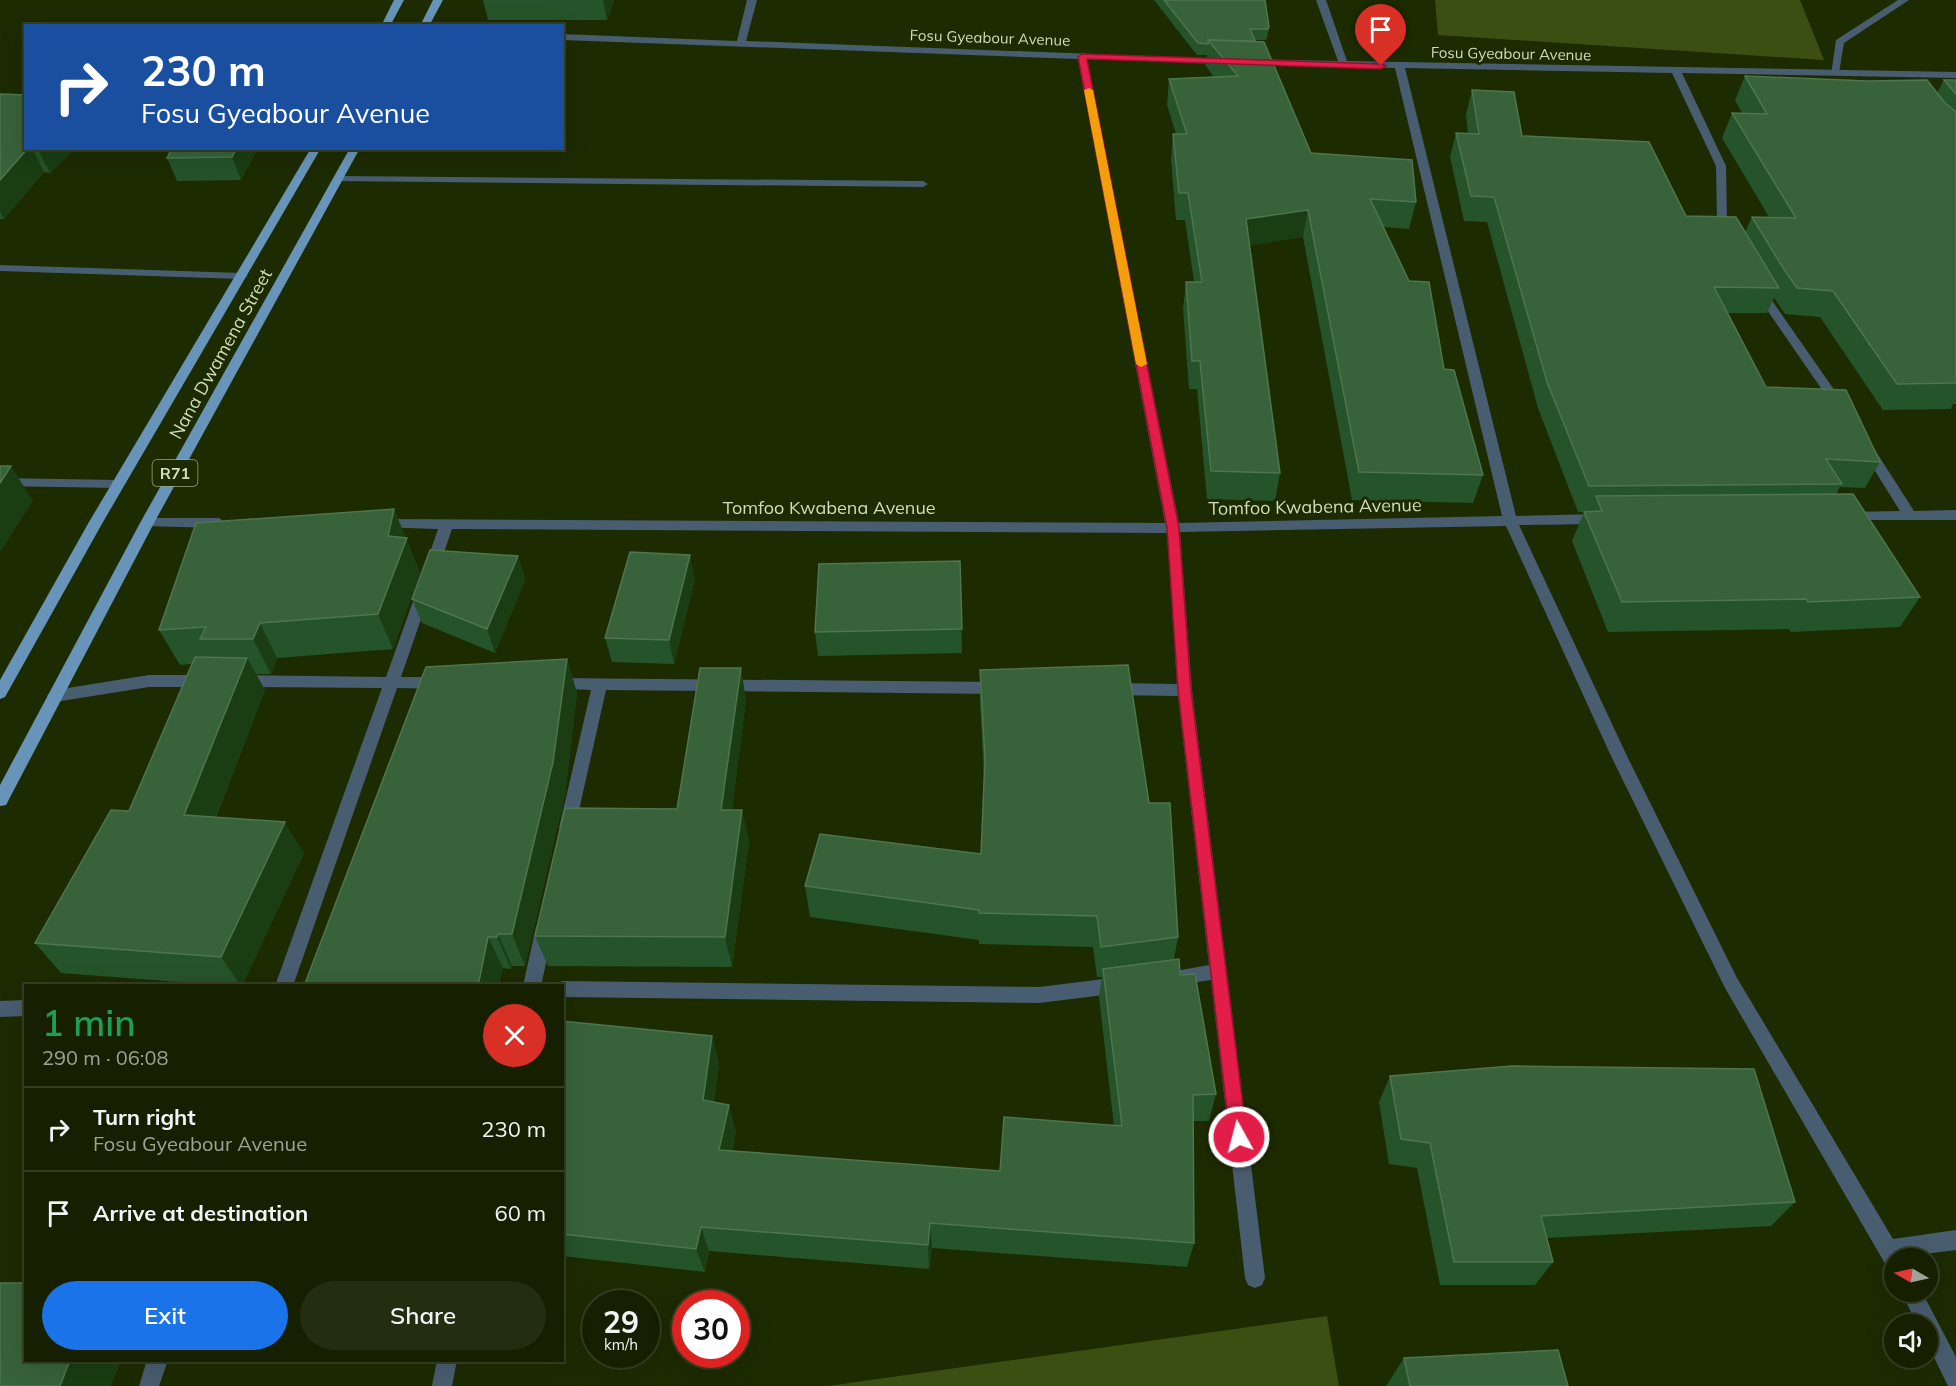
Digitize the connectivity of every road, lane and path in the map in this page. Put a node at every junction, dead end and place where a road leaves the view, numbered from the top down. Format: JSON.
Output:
{"nodes":[{"id":1,"x":399,"y":0,"type":"edge"},
{"id":2,"x":438,"y":0,"type":"edge"},
{"id":3,"x":753,"y":0,"type":"edge"},
{"id":4,"x":1322,"y":0,"type":"edge"},
{"id":5,"x":1904,"y":0,"type":"edge"},
{"id":6,"x":386,"y":24,"type":"edge"},
{"id":7,"x":425,"y":24,"type":"edge"},
{"id":8,"x":564,"y":37,"type":"edge"},
{"id":9,"x":741,"y":44,"type":"junction"},
{"id":10,"x":1082,"y":57,"type":"junction"},
{"id":11,"x":1344,"y":65,"type":"junction"},
{"id":12,"x":1400,"y":67,"type":"junction"},
{"id":13,"x":1676,"y":71,"type":"junction"},
{"id":14,"x":1834,"y":74,"type":"junction"},
{"id":15,"x":1956,"y":75,"type":"edge"},
{"id":16,"x":315,"y":150,"type":"edge"},
{"id":17,"x":354,"y":150,"type":"edge"},
{"id":18,"x":338,"y":179,"type":"junction"},
{"id":19,"x":923,"y":184,"type":"dead end"},
{"id":20,"x":1734,"y":244,"type":"edge"},
{"id":21,"x":0,"y":268,"type":"edge"},
{"id":22,"x":1751,"y":274,"type":"edge"},
{"id":23,"x":242,"y":276,"type":"junction"},
{"id":24,"x":1850,"y":422,"type":"edge"},
{"id":25,"x":1862,"y":441,"type":"edge"},
{"id":26,"x":0,"y":482,"type":"edge"},
{"id":27,"x":118,"y":484,"type":"junction"},
{"id":28,"x":1956,"y":515,"type":"edge"},
{"id":29,"x":1910,"y":516,"type":"junction"},
{"id":30,"x":1830,"y":517,"type":"edge"},
{"id":31,"x":1617,"y":519,"type":"edge"},
{"id":32,"x":1510,"y":520,"type":"junction"},
{"id":33,"x":147,"y":523,"type":"junction"},
{"id":34,"x":231,"y":523,"type":"edge"},
{"id":35,"x":363,"y":524,"type":"edge"},
{"id":36,"x":447,"y":524,"type":"junction"},
{"id":37,"x":1173,"y":528,"type":"junction"},
{"id":38,"x":392,"y":682,"type":"junction"},
{"id":39,"x":461,"y":683,"type":"edge"},
{"id":40,"x":542,"y":684,"type":"edge"},
{"id":41,"x":600,"y":684,"type":"junction"},
{"id":42,"x":1017,"y":688,"type":"edge"},
{"id":43,"x":1101,"y":689,"type":"edge"},
{"id":44,"x":1185,"y":690,"type":"junction"},
{"id":45,"x":0,"y":693,"type":"edge"},
{"id":46,"x":55,"y":696,"type":"junction"},
{"id":47,"x":0,"y":800,"type":"edge"},
{"id":48,"x":563,"y":845,"type":"edge"},
{"id":49,"x":548,"y":914,"type":"edge"},
{"id":50,"x":1219,"y":972,"type":"junction"},
{"id":51,"x":1163,"y":979,"type":"edge"},
{"id":52,"x":1140,"y":982,"type":"edge"},
{"id":53,"x":285,"y":984,"type":"edge"},
{"id":54,"x":532,"y":984,"type":"edge"},
{"id":55,"x":564,"y":988,"type":"edge"},
{"id":56,"x":24,"y":1008,"type":"edge"},
{"id":57,"x":0,"y":1009,"type":"edge"},
{"id":58,"x":1956,"y":1240,"type":"edge"},
{"id":59,"x":1888,"y":1248,"type":"edge"},
{"id":60,"x":1922,"y":1248,"type":"edge"},
{"id":61,"x":1255,"y":1278,"type":"dead end"},
{"id":62,"x":1916,"y":1302,"type":"edge"},
{"id":63,"x":157,"y":1362,"type":"edge"},
{"id":64,"x":447,"y":1362,"type":"edge"},
{"id":65,"x":1956,"y":1378,"type":"edge"},
{"id":66,"x":149,"y":1386,"type":"edge"},
{"id":67,"x":442,"y":1386,"type":"edge"}],
"edges":[{"from":1,"to":6,"type":"main road"},
{"from":2,"to":7,"type":"main road"},
{"from":3,"to":9,"type":"street"},
{"from":4,"to":11,"type":"street"},
{"from":5,"to":14,"type":"street"},
{"from":8,"to":9,"type":"street","name":"Fosu Gyeabour Avenue"},
{"from":9,"to":10,"type":"street","name":"Fosu Gyeabour Avenue"},
{"from":10,"to":11,"type":"street","name":"Fosu Gyeabour Avenue"},
{"from":10,"to":37,"type":"street"},
{"from":11,"to":12,"type":"street","name":"Fosu Gyeabour Avenue"},
{"from":12,"to":13,"type":"street","name":"Fosu Gyeabour Avenue"},
{"from":12,"to":32,"type":"street"},
{"from":13,"to":14,"type":"street","name":"Fosu Gyeabour Avenue"},
{"from":13,"to":20,"type":"street"},
{"from":14,"to":15,"type":"street","name":"Fosu Gyeabour Avenue"},
{"from":16,"to":23,"type":"main road","name":"Nana Dwamena Street","number":"R71"},
{"from":17,"to":18,"type":"main road","name":"Nana Dwamena Street","number":"R71"},
{"from":18,"to":19,"type":"street"},
{"from":18,"to":33,"type":"main road","name":"Nana Dwamena Street","number":"R71"},
{"from":21,"to":23,"type":"street"},
{"from":22,"to":24,"type":"street"},
{"from":23,"to":27,"type":"main road","name":"Nana Dwamena Street","number":"R71"},
{"from":25,"to":29,"type":"street"},
{"from":26,"to":27,"type":"street"},
{"from":27,"to":45,"type":"main road","name":"Nana Dwamena Street","number":"R71"},
{"from":28,"to":29,"type":"street"},
{"from":29,"to":30,"type":"street"},
{"from":31,"to":32,"type":"street","name":"Tomfoo Kwabena Avenue"},
{"from":32,"to":37,"type":"street","name":"Tomfoo Kwabena Avenue"},
{"from":32,"to":59,"type":"street"},
{"from":33,"to":34,"type":"street"},
{"from":33,"to":46,"type":"main road","name":"Nana Dwamena Street","number":"R71"},
{"from":35,"to":36,"type":"street","name":"Tomfoo Kwabena Avenue"},
{"from":36,"to":37,"type":"street","name":"Tomfoo Kwabena Avenue"},
{"from":36,"to":38,"type":"street"},
{"from":37,"to":44,"type":"street"},
{"from":38,"to":39,"type":"street"},
{"from":38,"to":46,"type":"street"},
{"from":38,"to":53,"type":"street"},
{"from":40,"to":41,"type":"street"},
{"from":41,"to":42,"type":"street"},
{"from":41,"to":48,"type":"street"},
{"from":43,"to":44,"type":"street"},
{"from":44,"to":50,"type":"street"},
{"from":46,"to":47,"type":"main road","name":"Nana Dwamena Street","number":"R71"},
{"from":49,"to":54,"type":"street"},
{"from":50,"to":51,"type":"street"},
{"from":50,"to":61,"type":"street"},
{"from":52,"to":55,"type":"street"},
{"from":56,"to":57,"type":"street"},
{"from":58,"to":60,"type":"street"},
{"from":62,"to":65,"type":"street"},
{"from":63,"to":66,"type":"street"},
{"from":64,"to":67,"type":"street"}]}
